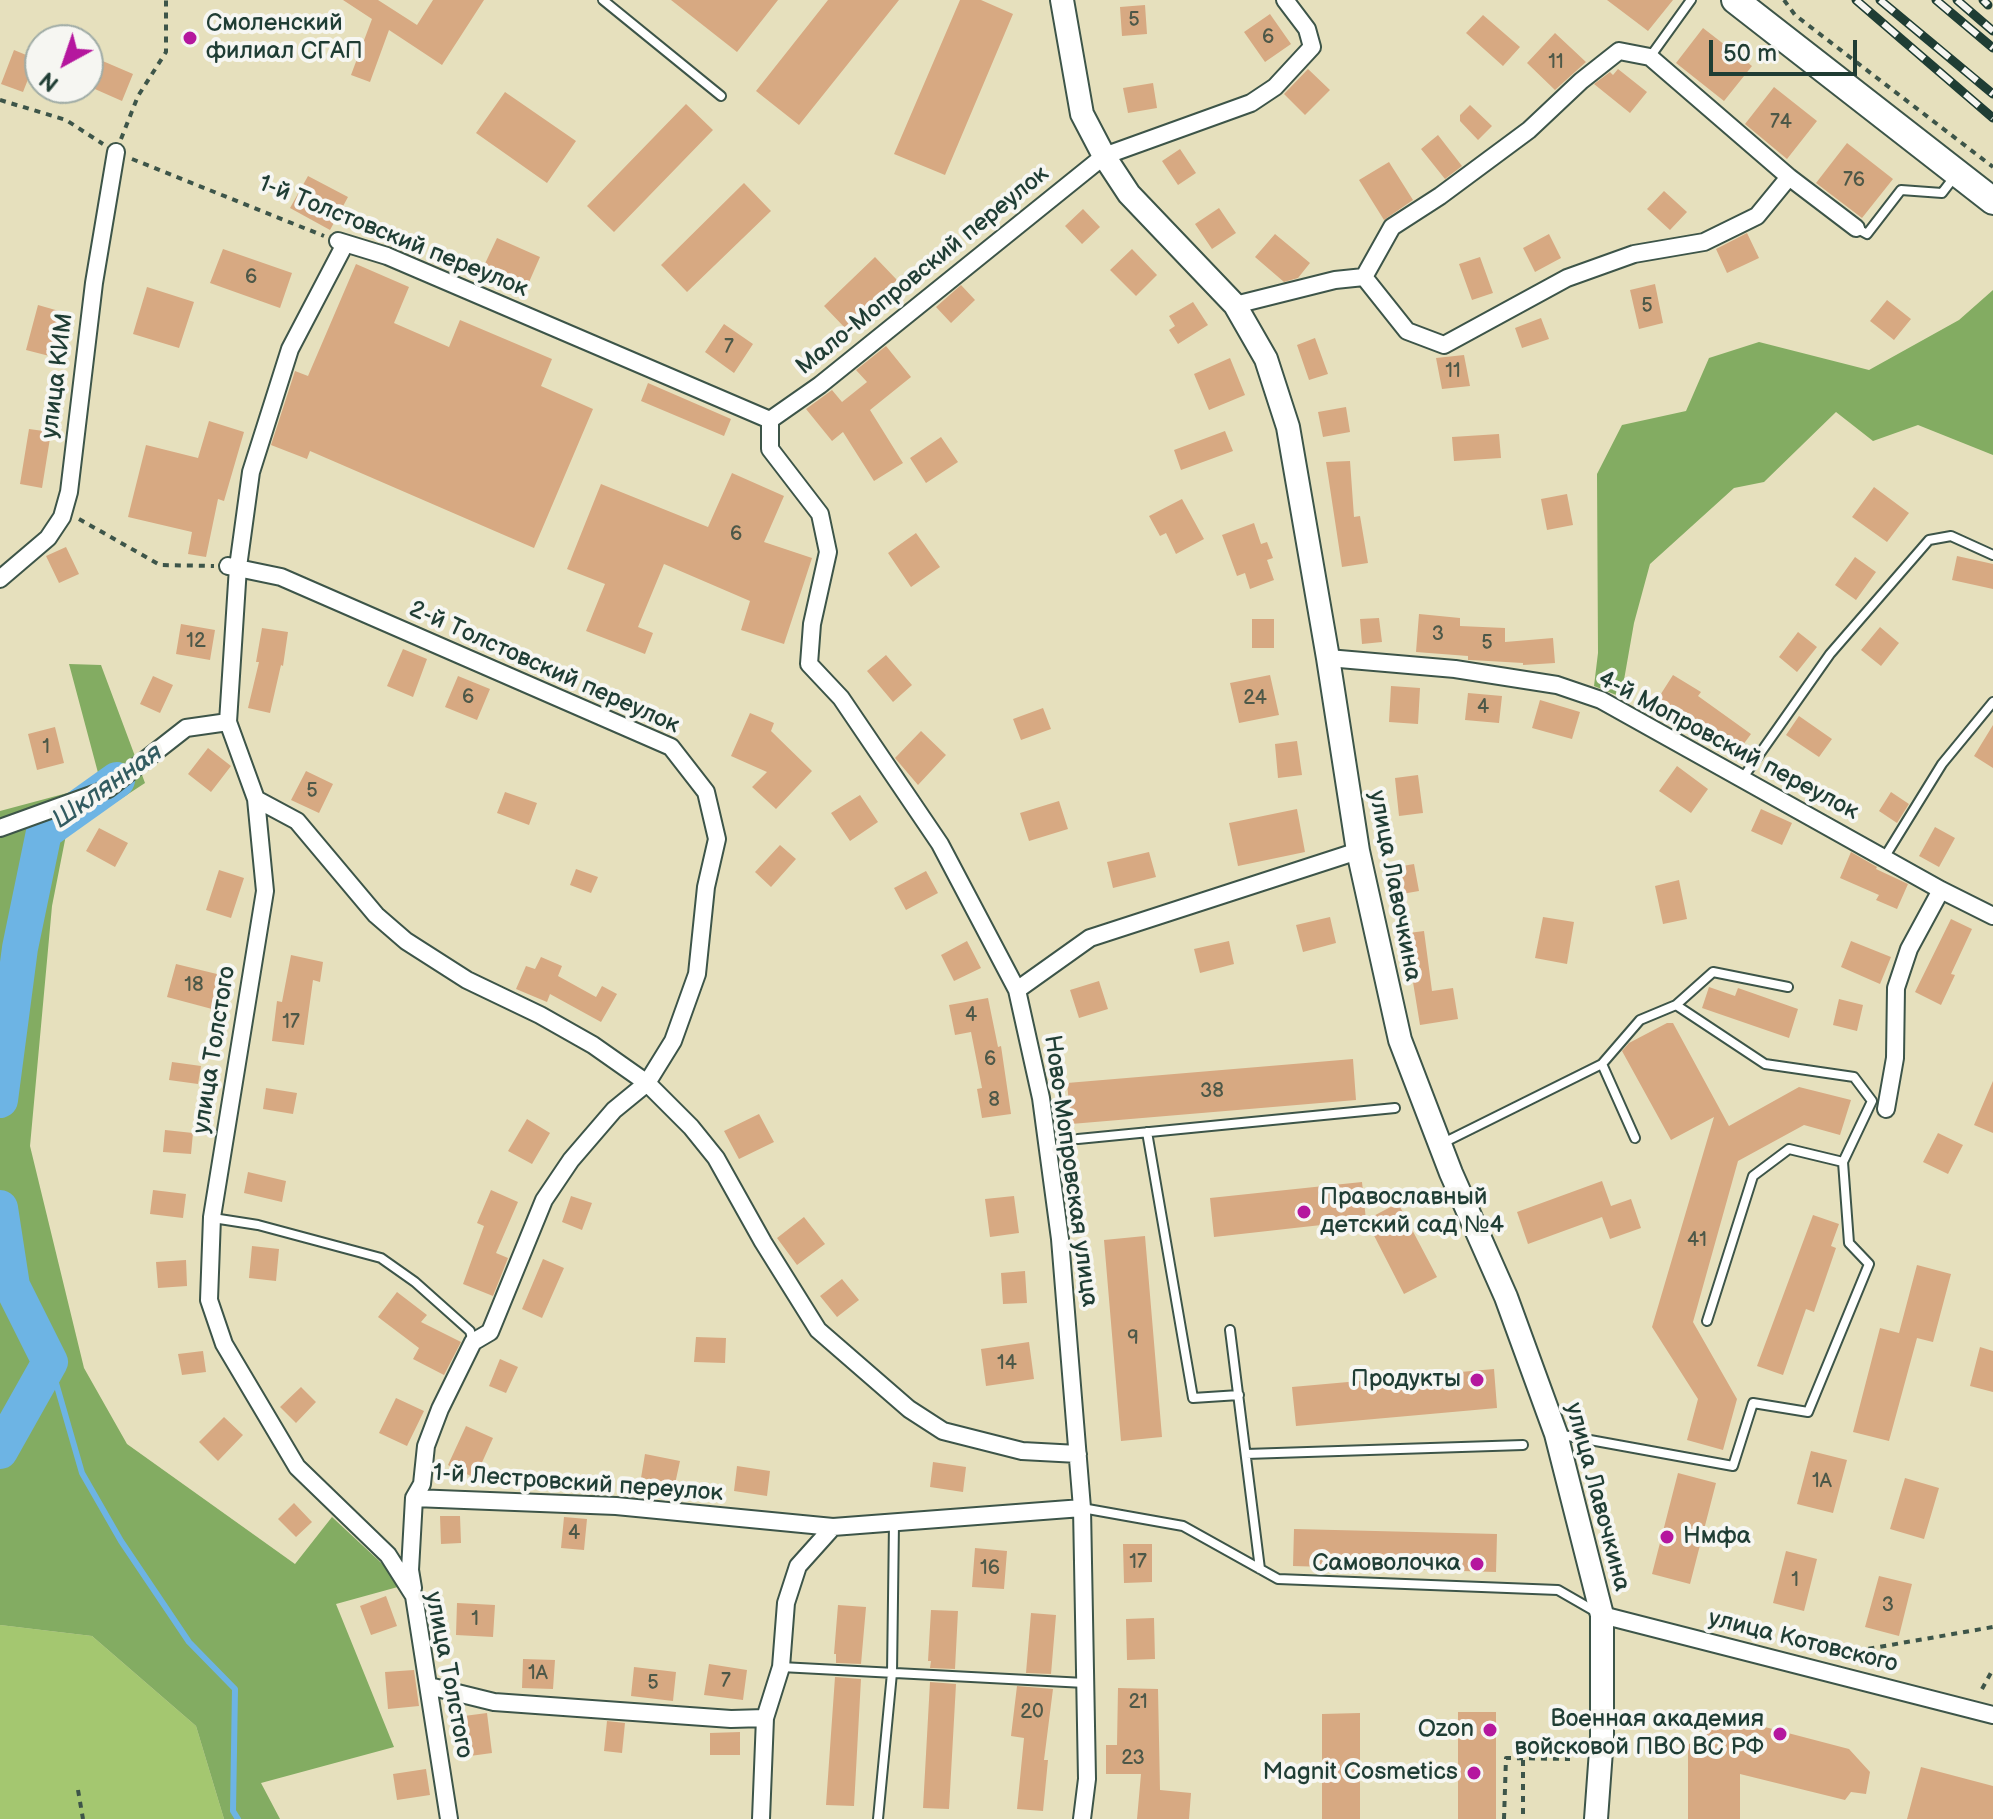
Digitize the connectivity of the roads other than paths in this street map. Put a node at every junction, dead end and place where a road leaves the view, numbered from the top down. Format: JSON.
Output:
{"nodes":[{"id":1,"x":603,"y":0,"type":"edge"},
{"id":2,"x":1062,"y":0,"type":"edge"},
{"id":3,"x":1285,"y":0,"type":"edge"},
{"id":4,"x":1691,"y":0,"type":"edge"},
{"id":5,"x":1735,"y":0,"type":"edge"},
{"id":6,"x":1650,"y":57,"type":"junction"},
{"id":7,"x":721,"y":96,"type":"dead end"},
{"id":8,"x":116,"y":152,"type":"road end"},
{"id":9,"x":1104,"y":156,"type":"junction"},
{"id":10,"x":1957,"y":173,"type":"junction"},
{"id":11,"x":1789,"y":177,"type":"junction"},
{"id":12,"x":1993,"y":201,"type":"edge"},
{"id":13,"x":1856,"y":228,"type":"joint"},
{"id":14,"x":341,"y":243,"type":"joint"},
{"id":15,"x":1364,"y":277,"type":"junction"},
{"id":16,"x":1235,"y":305,"type":"junction"},
{"id":17,"x":770,"y":420,"type":"junction"},
{"id":18,"x":1993,"y":555,"type":"edge"},
{"id":19,"x":233,"y":566,"type":"junction"},
{"id":20,"x":0,"y":579,"type":"edge"},
{"id":21,"x":1328,"y":658,"type":"junction"},
{"id":22,"x":1993,"y":702,"type":"edge"},
{"id":23,"x":227,"y":722,"type":"junction"},
{"id":24,"x":1742,"y":780,"type":"junction"},
{"id":25,"x":256,"y":799,"type":"junction"},
{"id":26,"x":0,"y":828,"type":"edge"},
{"id":27,"x":1358,"y":851,"type":"junction"},
{"id":28,"x":1884,"y":858,"type":"junction"},
{"id":29,"x":1941,"y":890,"type":"junction"},
{"id":30,"x":1993,"y":916,"type":"edge"},
{"id":31,"x":1788,"y":987,"type":"dead end"},
{"id":32,"x":1017,"y":990,"type":"junction"},
{"id":33,"x":1676,"y":1005,"type":"junction"},
{"id":34,"x":1602,"y":1064,"type":"junction"},
{"id":35,"x":647,"y":1083,"type":"junction"},
{"id":36,"x":1395,"y":1108,"type":"dead end"},
{"id":37,"x":1886,"y":1109,"type":"dead end"},
{"id":38,"x":1147,"y":1132,"type":"junction"},
{"id":39,"x":1635,"y":1138,"type":"dead end"},
{"id":40,"x":1078,"y":1139,"type":"dead end"},
{"id":41,"x":1440,"y":1144,"type":"junction"},
{"id":42,"x":1843,"y":1162,"type":"junction"},
{"id":43,"x":212,"y":1217,"type":"junction"},
{"id":44,"x":1707,"y":1321,"type":"dead end"},
{"id":45,"x":1230,"y":1330,"type":"dead end"},
{"id":46,"x":473,"y":1342,"type":"junction"},
{"id":47,"x":1239,"y":1395,"type":"junction"},
{"id":48,"x":1556,"y":1434,"type":"junction"},
{"id":49,"x":1523,"y":1445,"type":"dead end"},
{"id":50,"x":1078,"y":1454,"type":"junction"},
{"id":51,"x":1246,"y":1454,"type":"junction"},
{"id":52,"x":414,"y":1498,"type":"junction"},
{"id":53,"x":1082,"y":1508,"type":"junction"},
{"id":54,"x":894,"y":1522,"type":"junction"},
{"id":55,"x":833,"y":1527,"type":"junction"},
{"id":56,"x":1260,"y":1569,"type":"junction"},
{"id":57,"x":414,"y":1596,"type":"junction"},
{"id":58,"x":1602,"y":1615,"type":"junction"},
{"id":59,"x":781,"y":1667,"type":"junction"},
{"id":60,"x":892,"y":1673,"type":"junction"},
{"id":61,"x":1085,"y":1683,"type":"junction"},
{"id":62,"x":429,"y":1686,"type":"junction"},
{"id":63,"x":1993,"y":1715,"type":"edge"},
{"id":64,"x":765,"y":1718,"type":"junction"},
{"id":65,"x":449,"y":1819,"type":"edge"},
{"id":66,"x":763,"y":1819,"type":"edge"},
{"id":67,"x":878,"y":1819,"type":"edge"},
{"id":68,"x":1082,"y":1819,"type":"edge"},
{"id":69,"x":1596,"y":1819,"type":"edge"}],
"edges":[{"from":1,"to":7,"type":"lane"},
{"from":2,"to":9,"type":"main road","name":"улица Лавочкина"},
{"from":3,"to":9,"type":"street","name":"Мало-Мопровский переулок"},
{"from":4,"to":6,"type":"lane"},
{"from":5,"to":10,"type":"main road"},
{"from":6,"to":11,"type":"street"},
{"from":6,"to":15,"type":"street"},
{"from":8,"to":20,"type":"street","name":"улица КИМ"},
{"from":9,"to":16,"type":"main road","name":"улица Лавочкина"},
{"from":9,"to":17,"type":"street","name":"Мало-Мопровский переулок"},
{"from":10,"to":12,"type":"main road"},
{"from":10,"to":13,"type":"lane"},
{"from":11,"to":13,"type":"street"},
{"from":11,"to":15,"type":"street"},
{"from":14,"to":17,"type":"street","name":"1-й Толстовский переулок"},
{"from":14,"to":19,"type":"street","name":"улица Толстого"},
{"from":15,"to":16,"type":"street"},
{"from":16,"to":21,"type":"main road","name":"улица Лавочкина"},
{"from":17,"to":32,"type":"street","name":"Ново-Мопровская улица"},
{"from":18,"to":24,"type":"lane"},
{"from":19,"to":23,"type":"street","name":"улица Толстого"},
{"from":19,"to":35,"type":"street","name":"2-й Толстовский переулок"},
{"from":21,"to":24,"type":"street","name":"4-й Мопровский переулок"},
{"from":21,"to":27,"type":"main road","name":"улица Лавочкина"},
{"from":22,"to":28,"type":"lane"},
{"from":23,"to":25,"type":"street","name":"улица Толстого"},
{"from":23,"to":26,"type":"street"},
{"from":24,"to":28,"type":"street","name":"4-й Мопровский переулок"},
{"from":25,"to":35,"type":"street"},
{"from":25,"to":43,"type":"street","name":"улица Толстого"},
{"from":27,"to":32,"type":"street"},
{"from":27,"to":41,"type":"main road","name":"улица Лавочкина"},
{"from":28,"to":29,"type":"street","name":"4-й Мопровский переулок"},
{"from":29,"to":30,"type":"street","name":"4-й Мопровский переулок"},
{"from":29,"to":37,"type":"street"},
{"from":31,"to":33,"type":"lane"},
{"from":32,"to":50,"type":"street","name":"Ново-Мопровская улица"},
{"from":33,"to":34,"type":"lane"},
{"from":33,"to":42,"type":"lane"},
{"from":34,"to":39,"type":"lane"},
{"from":34,"to":41,"type":"lane"},
{"from":35,"to":46,"type":"street","name":"1-й Лестровский переулок"},
{"from":35,"to":50,"type":"street"},
{"from":36,"to":38,"type":"lane"},
{"from":38,"to":40,"type":"lane"},
{"from":38,"to":47,"type":"lane"},
{"from":41,"to":48,"type":"main road","name":"улица Лавочкина"},
{"from":42,"to":44,"type":"lane"},
{"from":42,"to":48,"type":"lane"},
{"from":43,"to":46,"type":"lane"},
{"from":43,"to":57,"type":"street","name":"улица Толстого"},
{"from":45,"to":47,"type":"lane"},
{"from":46,"to":52,"type":"street","name":"1-й Лестровский переулок"},
{"from":47,"to":51,"type":"lane"},
{"from":48,"to":58,"type":"main road","name":"улица Лавочкина"},
{"from":49,"to":51,"type":"lane"},
{"from":50,"to":53,"type":"street","name":"Ново-Мопровская улица"},
{"from":51,"to":56,"type":"lane"},
{"from":52,"to":55,"type":"street","name":"1-й Лестровский переулок"},
{"from":52,"to":57,"type":"street"},
{"from":53,"to":54,"type":"street","name":"1-й Лестровский переулок"},
{"from":53,"to":56,"type":"lane"},
{"from":53,"to":61,"type":"street","name":"Ново-Мопровская улица"},
{"from":54,"to":55,"type":"street","name":"1-й Лестровский переулок"},
{"from":54,"to":60,"type":"lane"},
{"from":55,"to":59,"type":"street"},
{"from":56,"to":58,"type":"lane"},
{"from":57,"to":62,"type":"street","name":"улица Толстого"},
{"from":58,"to":63,"type":"street","name":"улица Котовского"},
{"from":58,"to":69,"type":"main road","name":"улица Лавочкина"},
{"from":59,"to":60,"type":"lane"},
{"from":59,"to":64,"type":"street"},
{"from":60,"to":61,"type":"lane"},
{"from":60,"to":67,"type":"lane"},
{"from":61,"to":68,"type":"street","name":"Ново-Мопровская улица"},
{"from":62,"to":64,"type":"street"},
{"from":62,"to":65,"type":"street","name":"улица Толстого"},
{"from":64,"to":66,"type":"street"}]}
